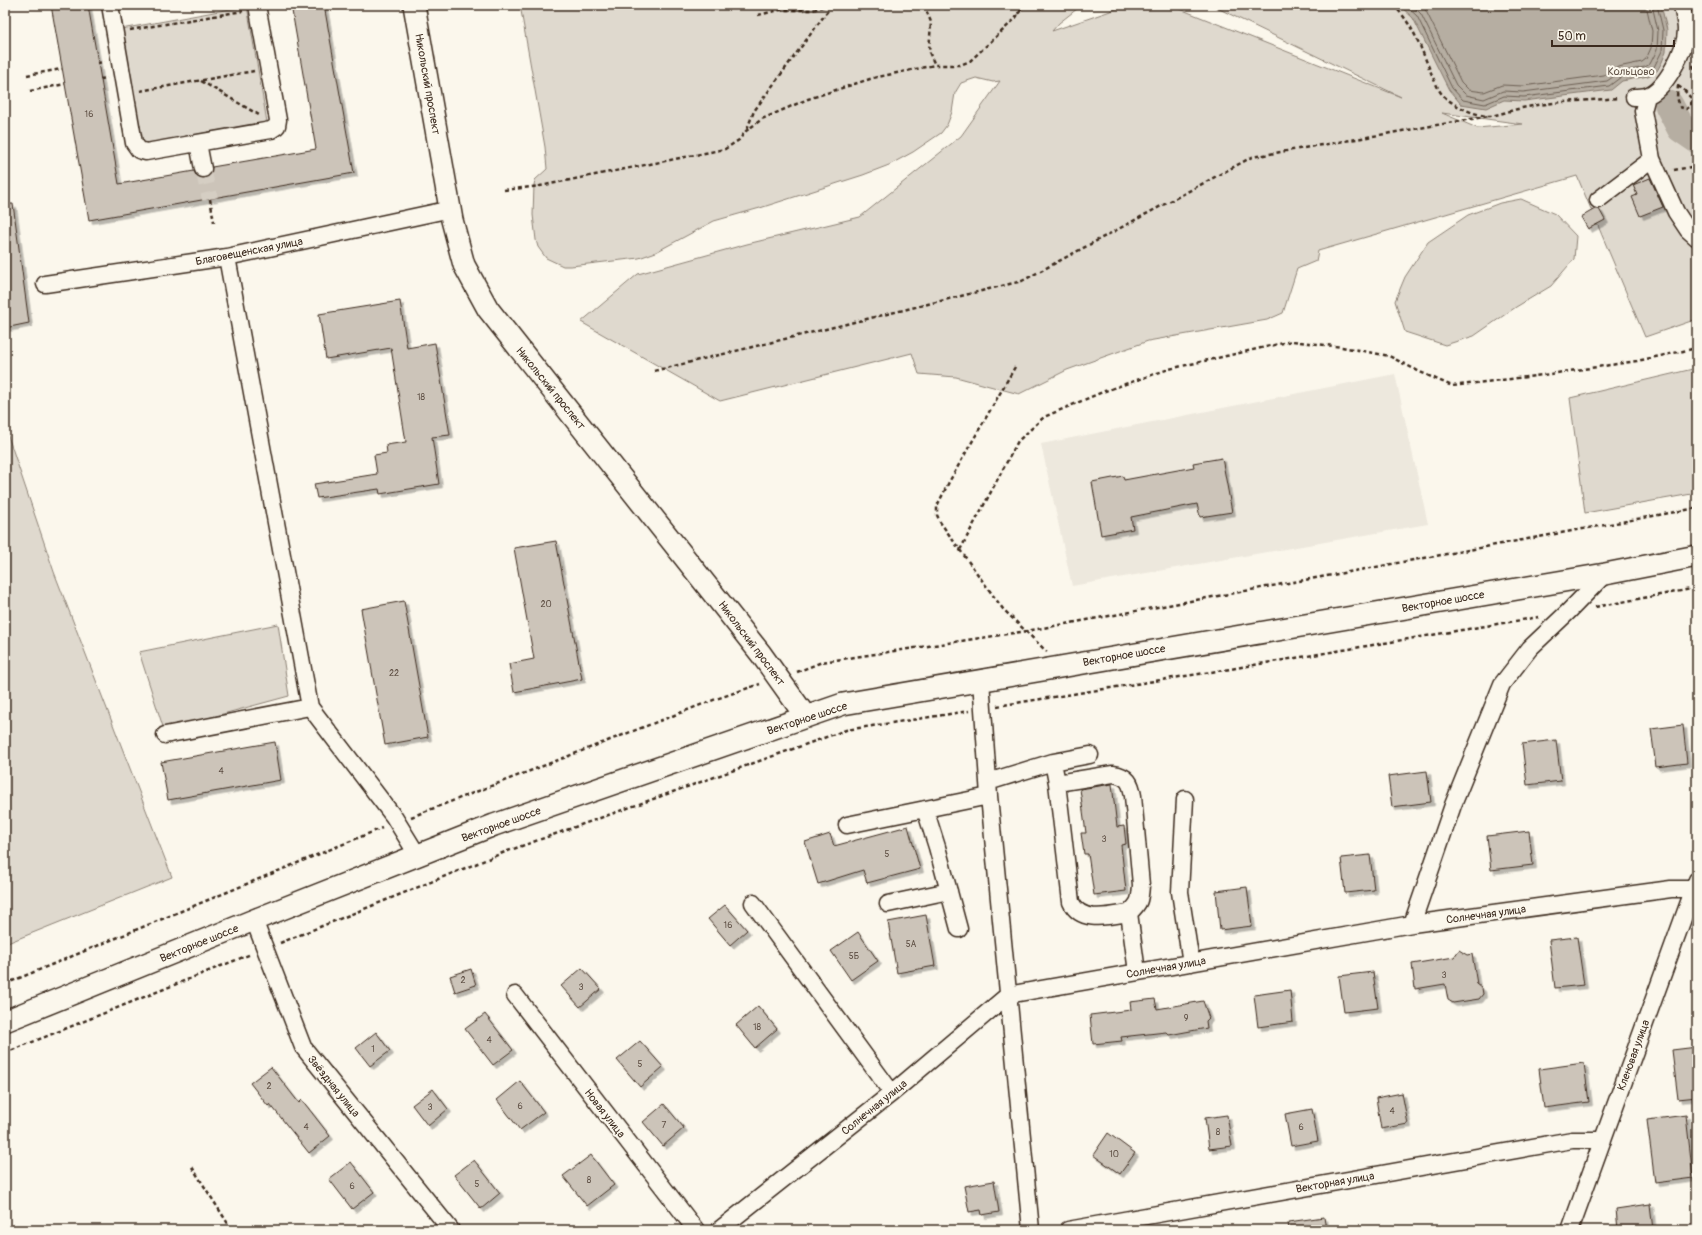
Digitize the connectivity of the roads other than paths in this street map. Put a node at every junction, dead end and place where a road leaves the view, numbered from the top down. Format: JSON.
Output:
{"nodes":[{"id":1,"x":110,"y":5,"type":"edge"},
{"id":2,"x":414,"y":5,"type":"edge"},
{"id":3,"x":1682,"y":5,"type":"edge"},
{"id":4,"x":257,"y":7,"type":"edge"},
{"id":5,"x":198,"y":143,"type":"junction"},
{"id":6,"x":1654,"y":163,"type":"junction"},
{"id":7,"x":203,"y":169,"type":"tunnel mouth"},
{"id":8,"x":1598,"y":200,"type":"dead end"},
{"id":9,"x":451,"y":209,"type":"junction"},
{"id":10,"x":1697,"y":238,"type":"edge"},
{"id":11,"x":227,"y":257,"type":"junction"},
{"id":12,"x":45,"y":284,"type":"dead end"},
{"id":13,"x":1697,"y":556,"type":"edge"},
{"id":14,"x":1605,"y":574,"type":"junction"},
{"id":15,"x":981,"y":680,"type":"junction"},
{"id":16,"x":310,"y":707,"type":"junction"},
{"id":17,"x":806,"y":717,"type":"junction"},
{"id":18,"x":165,"y":735,"type":"dead end"},
{"id":19,"x":1090,"y":755,"type":"dead end"},
{"id":20,"x":1053,"y":762,"type":"junction"},
{"id":21,"x":1057,"y":783,"type":"junction"},
{"id":22,"x":988,"y":789,"type":"junction"},
{"id":23,"x":1185,"y":799,"type":"dead end"},
{"id":24,"x":925,"y":809,"type":"junction"},
{"id":25,"x":847,"y":825,"type":"dead end"},
{"id":26,"x":418,"y":856,"type":"junction"},
{"id":27,"x":1695,"y":885,"type":"edge"},
{"id":28,"x":949,"y":891,"type":"junction"},
{"id":29,"x":753,"y":903,"type":"dead end"},
{"id":30,"x":888,"y":904,"type":"dead end"},
{"id":31,"x":1129,"y":913,"type":"junction"},
{"id":32,"x":254,"y":920,"type":"junction"},
{"id":33,"x":1412,"y":924,"type":"junction"},
{"id":34,"x":959,"y":929,"type":"dead end"},
{"id":35,"x":1191,"y":963,"type":"junction"},
{"id":36,"x":1137,"y":972,"type":"junction"},
{"id":37,"x":1008,"y":994,"type":"junction"},
{"id":38,"x":515,"y":996,"type":"dead end"},
{"id":39,"x":5,"y":1022,"type":"edge"},
{"id":40,"x":892,"y":1093,"type":"junction"},
{"id":41,"x":1603,"y":1140,"type":"junction"},
{"id":42,"x":451,"y":1230,"type":"edge"},
{"id":43,"x":696,"y":1230,"type":"edge"},
{"id":44,"x":719,"y":1230,"type":"edge"},
{"id":45,"x":1031,"y":1230,"type":"edge"},
{"id":46,"x":1068,"y":1230,"type":"edge"},
{"id":47,"x":1570,"y":1230,"type":"edge"}],
"edges":[{"from":1,"to":5,"type":"street"},
{"from":2,"to":9,"type":"main road","name":"Никольский проспект"},
{"from":3,"to":6,"type":"street"},
{"from":4,"to":5,"type":"street"},
{"from":5,"to":7,"type":"street"},
{"from":6,"to":8,"type":"street"},
{"from":6,"to":10,"type":"street"},
{"from":9,"to":11,"type":"street","name":"Благовещенская улица"},
{"from":9,"to":17,"type":"main road","name":"Никольский проспект"},
{"from":11,"to":12,"type":"street","name":"Благовещенская улица"},
{"from":11,"to":16,"type":"street"},
{"from":13,"to":14,"type":"main road","name":"Векторное шоссе"},
{"from":14,"to":15,"type":"main road","name":"Векторное шоссе"},
{"from":14,"to":33,"type":"street"},
{"from":15,"to":17,"type":"main road","name":"Векторное шоссе"},
{"from":15,"to":22,"type":"street"},
{"from":16,"to":18,"type":"street"},
{"from":16,"to":26,"type":"street"},
{"from":17,"to":26,"type":"main road","name":"Векторное шоссе"},
{"from":19,"to":20,"type":"street"},
{"from":20,"to":21,"type":"street"},
{"from":20,"to":22,"type":"street"},
{"from":21,"to":31,"type":"street"},
{"from":21,"to":31,"type":"street"},
{"from":22,"to":24,"type":"street"},
{"from":22,"to":37,"type":"street"},
{"from":23,"to":35,"type":"street"},
{"from":24,"to":25,"type":"street"},
{"from":24,"to":28,"type":"street"},
{"from":26,"to":32,"type":"main road","name":"Векторное шоссе"},
{"from":27,"to":33,"type":"street","name":"Солнечная улица"},
{"from":27,"to":41,"type":"street","name":"Кленовая улица"},
{"from":28,"to":30,"type":"street"},
{"from":28,"to":34,"type":"street"},
{"from":29,"to":40,"type":"street"},
{"from":31,"to":36,"type":"street"},
{"from":32,"to":39,"type":"main road","name":"Векторное шоссе"},
{"from":32,"to":42,"type":"street","name":"Звёздная улица"},
{"from":33,"to":35,"type":"street","name":"Солнечная улица"},
{"from":35,"to":36,"type":"street","name":"Солнечная улица"},
{"from":36,"to":37,"type":"street","name":"Солнечная улица"},
{"from":37,"to":40,"type":"street","name":"Солнечная улица"},
{"from":37,"to":45,"type":"street"},
{"from":38,"to":43,"type":"street","name":"Новая улица"},
{"from":40,"to":44,"type":"street","name":"Солнечная улица"},
{"from":41,"to":46,"type":"street","name":"Векторная улица"},
{"from":41,"to":47,"type":"street","name":"Кленовая улица"}]}
